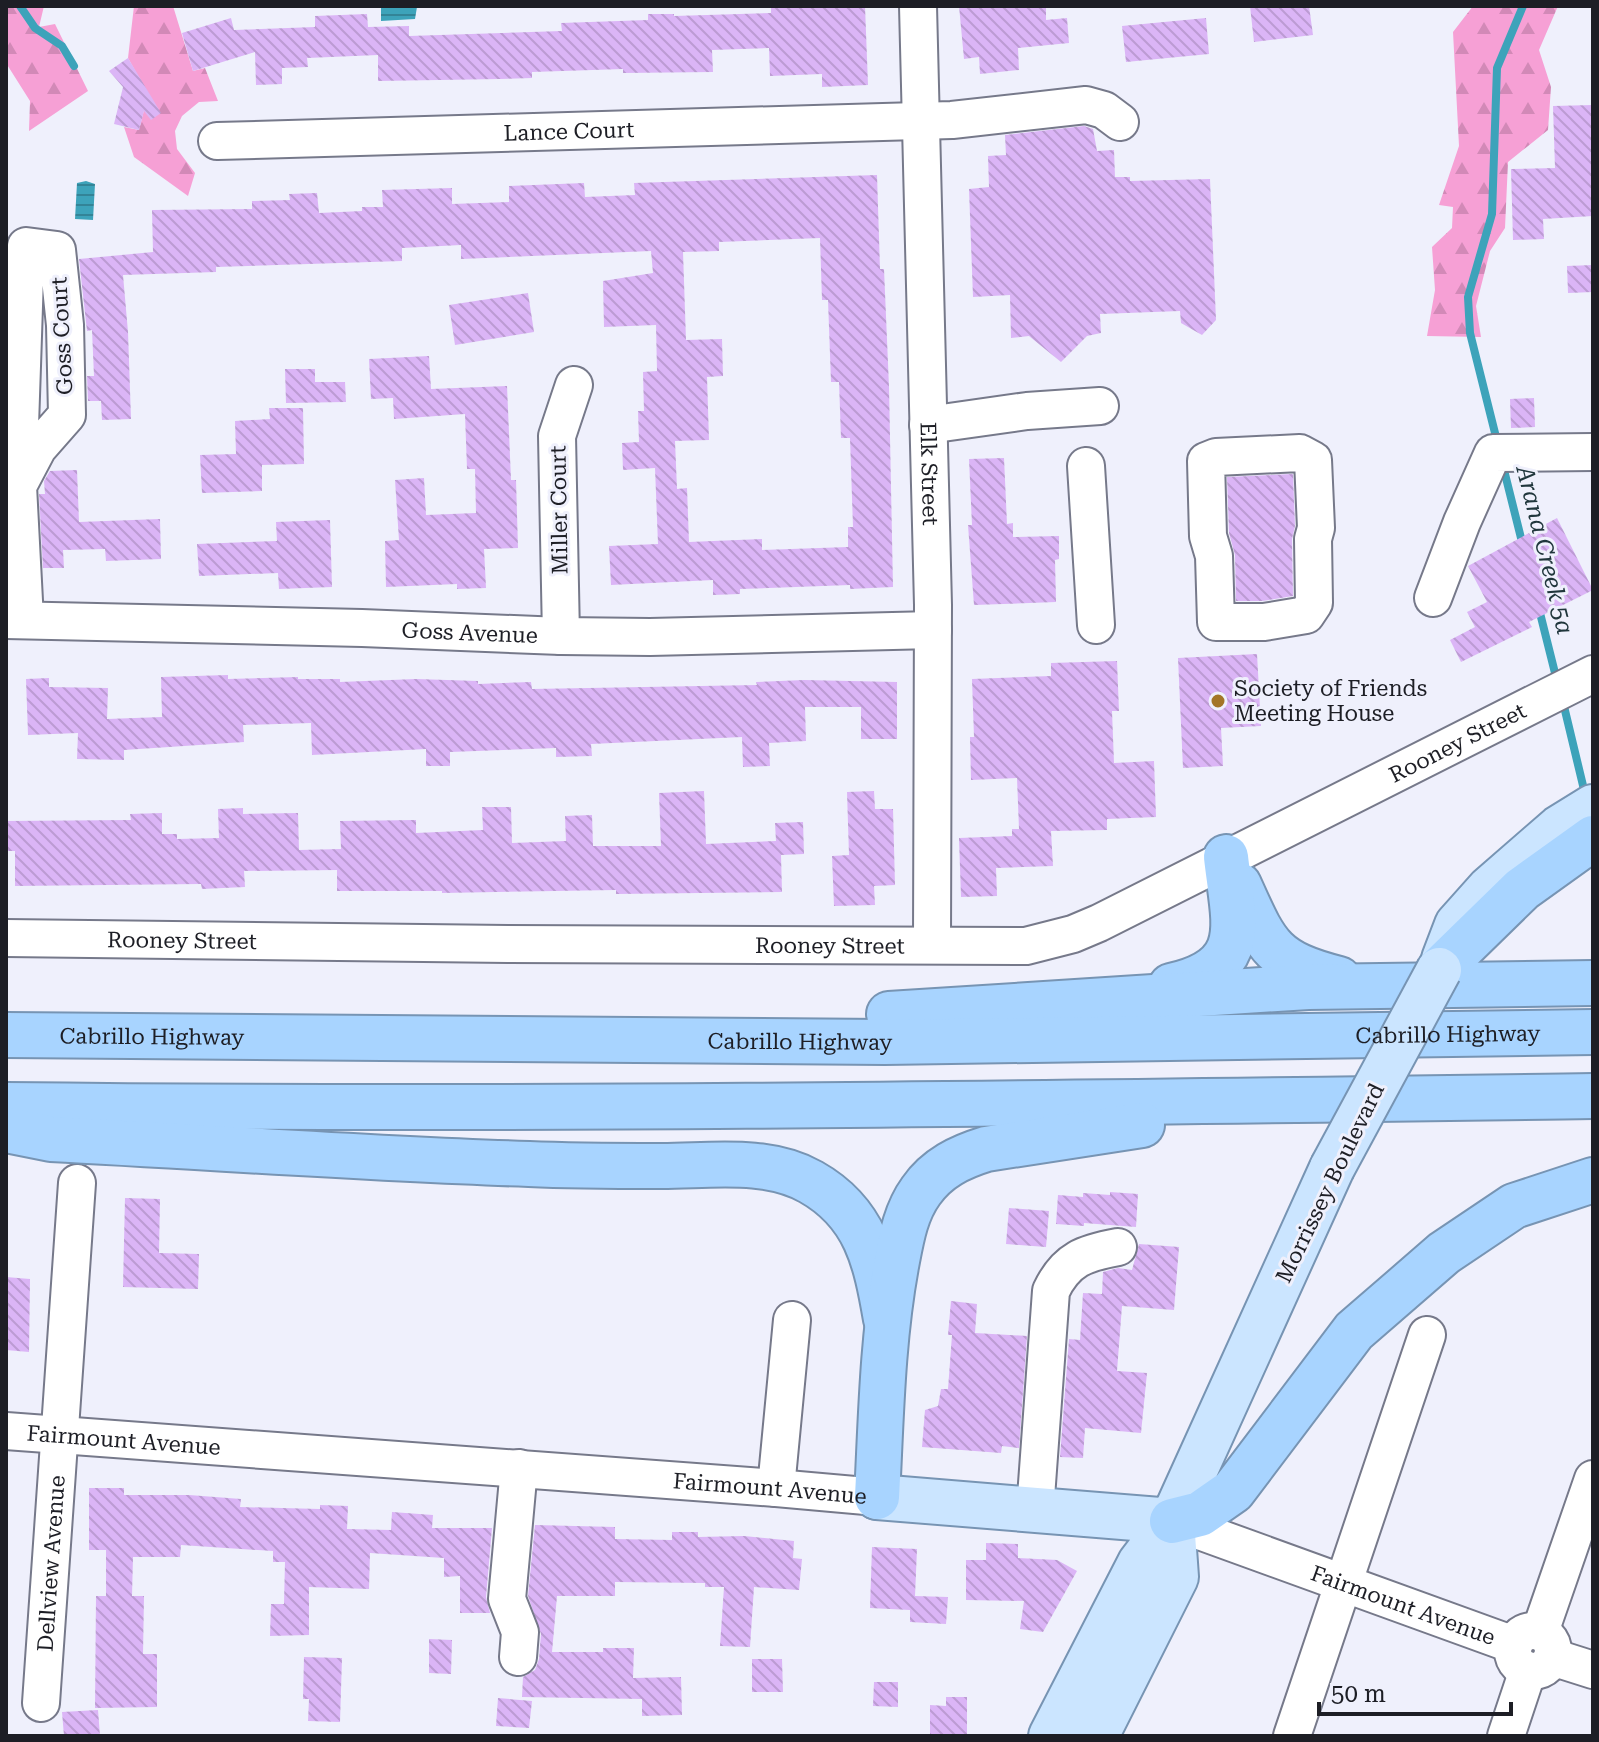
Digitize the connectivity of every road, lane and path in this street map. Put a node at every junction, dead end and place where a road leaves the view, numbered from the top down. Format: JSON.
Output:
{"nodes":[{"id":1,"x":918,"y":6,"type":"edge"},
{"id":2,"x":920,"y":120,"type":"junction"},
{"id":3,"x":1120,"y":122,"type":"dead end"},
{"id":4,"x":217,"y":141,"type":"dead end"},
{"id":5,"x":574,"y":385,"type":"dead end"},
{"id":6,"x":1100,"y":406,"type":"dead end"},
{"id":7,"x":928,"y":425,"type":"junction"},
{"id":8,"x":1593,"y":452,"type":"edge"},
{"id":9,"x":1086,"y":466,"type":"dead end"},
{"id":10,"x":18,"y":486,"type":"junction"},
{"id":11,"x":1433,"y":598,"type":"dead end"},
{"id":12,"x":15,"y":620,"type":"edge"},
{"id":13,"x":1216,"y":622,"type":"joint"},
{"id":14,"x":1096,"y":625,"type":"dead end"},
{"id":15,"x":933,"y":630,"type":"junction"},
{"id":16,"x":561,"y":636,"type":"junction"},
{"id":17,"x":1593,"y":674,"type":"edge"},
{"id":18,"x":1593,"y":807,"type":"edge"},
{"id":19,"x":1593,"y":838,"type":"edge"},
{"id":20,"x":1226,"y":857,"type":"junction"},
{"id":21,"x":1479,"y":916,"type":"junction"},
{"id":22,"x":6,"y":938,"type":"edge"},
{"id":23,"x":932,"y":943,"type":"junction"},
{"id":24,"x":1439,"y":970,"type":"joint"},
{"id":25,"x":1593,"y":983,"type":"edge"},
{"id":26,"x":1372,"y":986,"type":"junction"},
{"id":27,"x":1087,"y":1001,"type":"junction"},
{"id":28,"x":1593,"y":1032,"type":"edge"},
{"id":29,"x":6,"y":1035,"type":"edge"},
{"id":30,"x":688,"y":1040,"type":"junction"},
{"id":31,"x":1593,"y":1096,"type":"edge"},
{"id":32,"x":1325,"y":1100,"type":"junction"},
{"id":33,"x":6,"y":1105,"type":"edge"},
{"id":34,"x":6,"y":1130,"type":"edge"},
{"id":35,"x":1593,"y":1180,"type":"edge"},
{"id":36,"x":77,"y":1183,"type":"dead end"},
{"id":37,"x":1118,"y":1247,"type":"dead end"},
{"id":38,"x":886,"y":1319,"type":"junction"},
{"id":39,"x":792,"y":1320,"type":"dead end"},
{"id":40,"x":1427,"y":1335,"type":"dead end"},
{"id":41,"x":6,"y":1431,"type":"edge"},
{"id":42,"x":60,"y":1434,"type":"junction"},
{"id":43,"x":519,"y":1468,"type":"junction"},
{"id":44,"x":1593,"y":1479,"type":"edge"},
{"id":45,"x":776,"y":1488,"type":"junction"},
{"id":46,"x":877,"y":1497,"type":"junction"},
{"id":47,"x":1035,"y":1511,"type":"junction"},
{"id":48,"x":1172,"y":1521,"type":"junction"},
{"id":49,"x":1343,"y":1584,"type":"junction"},
{"id":50,"x":1534,"y":1651,"type":"junction"},
{"id":51,"x":518,"y":1657,"type":"dead end"},
{"id":52,"x":1593,"y":1670,"type":"edge"},
{"id":53,"x":41,"y":1703,"type":"dead end"},
{"id":54,"x":1051,"y":1736,"type":"edge"},
{"id":55,"x":1096,"y":1736,"type":"edge"},
{"id":56,"x":1292,"y":1736,"type":"edge"},
{"id":57,"x":1506,"y":1736,"type":"edge"}],
"edges":[{"from":1,"to":2,"type":"street","name":"Elk Street"},
{"from":2,"to":3,"type":"street","name":"Lance Court"},
{"from":2,"to":4,"type":"street","name":"Lance Court"},
{"from":2,"to":7,"type":"street","name":"Elk Street"},
{"from":5,"to":16,"type":"street","name":"Miller Court"},
{"from":6,"to":7,"type":"street"},
{"from":7,"to":15,"type":"street","name":"Elk Street"},
{"from":8,"to":11,"type":"street"},
{"from":9,"to":14,"type":"street"},
{"from":10,"to":10,"type":"street","name":"Goss Court"},
{"from":10,"to":12,"type":"street","name":"Goss Court"},
{"from":12,"to":16,"type":"street","name":"Goss Avenue"},
{"from":13,"to":13,"type":"street"},
{"from":15,"to":16,"type":"street","name":"Goss Avenue"},
{"from":15,"to":23,"type":"street","name":"Elk Street"},
{"from":17,"to":20,"type":"street","name":"Rooney Street"},
{"from":18,"to":21,"type":"main road"},
{"from":19,"to":21,"type":"highway"},
{"from":20,"to":23,"type":"street","name":"Rooney Street"},
{"from":20,"to":26,"type":"highway"},
{"from":20,"to":27,"type":"highway"},
{"from":21,"to":24,"type":"highway"},
{"from":22,"to":23,"type":"street","name":"Rooney Street"},
{"from":24,"to":48,"type":"main road","name":"Morrissey Boulevard","bridge":true},
{"from":25,"to":26,"type":"highway"},
{"from":26,"to":27,"type":"highway"},
{"from":27,"to":30,"type":"highway"},
{"from":28,"to":30,"type":"highway","name":"Cabrillo Highway"},
{"from":29,"to":30,"type":"highway","name":"Cabrillo Highway"},
{"from":31,"to":32,"type":"highway"},
{"from":32,"to":33,"type":"highway"},
{"from":32,"to":38,"type":"highway"},
{"from":34,"to":38,"type":"highway"},
{"from":35,"to":48,"type":"highway"},
{"from":36,"to":42,"type":"street","name":"Dellview Avenue"},
{"from":37,"to":47,"type":"street"},
{"from":38,"to":46,"type":"highway"},
{"from":39,"to":45,"type":"street"},
{"from":40,"to":49,"type":"street"},
{"from":41,"to":42,"type":"street","name":"Fairmount Avenue"},
{"from":42,"to":43,"type":"street","name":"Fairmount Avenue"},
{"from":42,"to":53,"type":"street","name":"Dellview Avenue"},
{"from":43,"to":45,"type":"street","name":"Fairmount Avenue"},
{"from":43,"to":51,"type":"street"},
{"from":44,"to":50,"type":"street"},
{"from":45,"to":46,"type":"street","name":"Fairmount Avenue"},
{"from":46,"to":47,"type":"main road","name":"Fairmount Avenue"},
{"from":47,"to":48,"type":"main road","name":"Fairmount Avenue"},
{"from":48,"to":49,"type":"street","name":"Fairmount Avenue"},
{"from":48,"to":54,"type":"main road","name":"Morrissey Boulevard"},
{"from":48,"to":55,"type":"main road","name":"Morrissey Boulevard"},
{"from":49,"to":50,"type":"street","name":"Fairmount Avenue"},
{"from":49,"to":56,"type":"street"},
{"from":50,"to":52,"type":"street","name":"Fairmount Avenue"},
{"from":50,"to":57,"type":"street"}]}
